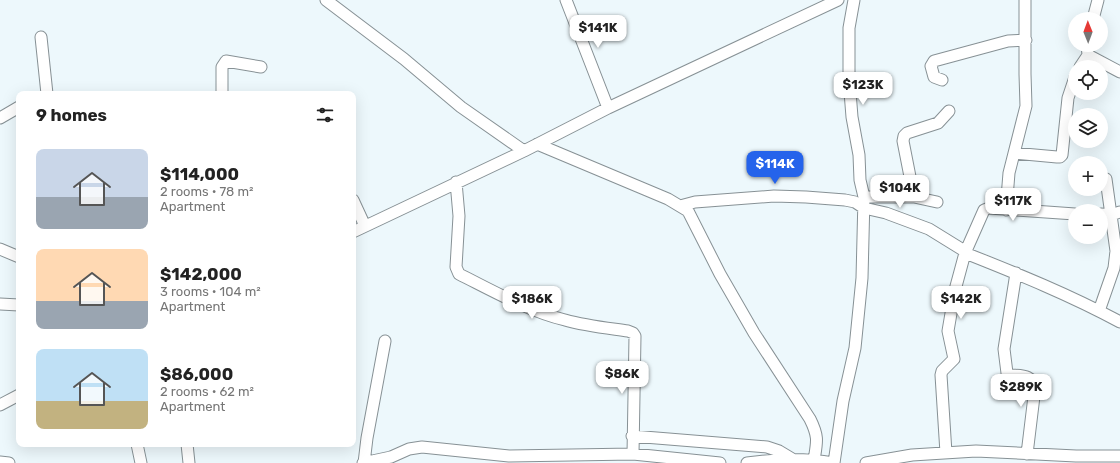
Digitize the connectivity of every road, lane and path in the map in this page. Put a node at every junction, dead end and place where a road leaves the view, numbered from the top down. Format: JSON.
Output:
{"nodes":[{"id":1,"x":326,"y":0,"type":"edge"},
{"id":2,"x":566,"y":0,"type":"edge"},
{"id":3,"x":838,"y":0,"type":"edge"},
{"id":4,"x":854,"y":0,"type":"edge"},
{"id":5,"x":1025,"y":0,"type":"edge"},
{"id":6,"x":1098,"y":0,"type":"edge"},
{"id":7,"x":1095,"y":12,"type":"edge"},
{"id":8,"x":41,"y":37,"type":"dead end"},
{"id":9,"x":1026,"y":40,"type":"junction"},
{"id":10,"x":1091,"y":52,"type":"edge"},
{"id":11,"x":261,"y":67,"type":"dead end"},
{"id":12,"x":1120,"y":72,"type":"edge"},
{"id":13,"x":942,"y":80,"type":"dead end"},
{"id":14,"x":47,"y":91,"type":"edge"},
{"id":15,"x":222,"y":91,"type":"edge"},
{"id":16,"x":1068,"y":98,"type":"edge"},
{"id":17,"x":608,"y":108,"type":"junction"},
{"id":18,"x":16,"y":109,"type":"edge"},
{"id":19,"x":948,"y":111,"type":"dead end"},
{"id":20,"x":0,"y":118,"type":"edge"},
{"id":21,"x":537,"y":144,"type":"junction"},
{"id":22,"x":524,"y":151,"type":"junction"},
{"id":23,"x":1014,"y":153,"type":"junction"},
{"id":24,"x":456,"y":182,"type":"junction"},
{"id":25,"x":1108,"y":193,"type":"edge"},
{"id":26,"x":914,"y":197,"type":"junction"},
{"id":27,"x":937,"y":202,"type":"dead end"},
{"id":28,"x":864,"y":203,"type":"junction"},
{"id":29,"x":356,"y":206,"type":"edge"},
{"id":30,"x":680,"y":206,"type":"junction"},
{"id":31,"x":1006,"y":210,"type":"junction"},
{"id":32,"x":1068,"y":214,"type":"edge"},
{"id":33,"x":1111,"y":214,"type":"edge"},
{"id":34,"x":365,"y":226,"type":"junction"},
{"id":35,"x":356,"y":230,"type":"edge"},
{"id":36,"x":0,"y":249,"type":"edge"},
{"id":37,"x":965,"y":253,"type":"junction"},
{"id":38,"x":16,"y":256,"type":"edge"},
{"id":39,"x":1016,"y":273,"type":"junction"},
{"id":40,"x":0,"y":304,"type":"edge"},
{"id":41,"x":16,"y":305,"type":"edge"},
{"id":42,"x":1099,"y":311,"type":"junction"},
{"id":43,"x":1120,"y":322,"type":"edge"},
{"id":44,"x":385,"y":340,"type":"dead end"},
{"id":45,"x":16,"y":397,"type":"edge"},
{"id":46,"x":0,"y":405,"type":"edge"},
{"id":47,"x":632,"y":436,"type":"junction"},
{"id":48,"x":138,"y":447,"type":"edge"},
{"id":49,"x":187,"y":447,"type":"edge"},
{"id":50,"x":946,"y":453,"type":"junction"},
{"id":51,"x":1027,"y":454,"type":"junction"},
{"id":52,"x":1120,"y":456,"type":"edge"},
{"id":53,"x":638,"y":457,"type":"edge"},
{"id":54,"x":392,"y":460,"type":"edge"},
{"id":55,"x":794,"y":460,"type":"junction"},
{"id":56,"x":0,"y":462,"type":"edge"},
{"id":57,"x":826,"y":462,"type":"edge"},
{"id":58,"x":8,"y":463,"type":"edge"},
{"id":59,"x":141,"y":463,"type":"edge"},
{"id":60,"x":189,"y":463,"type":"edge"},
{"id":61,"x":363,"y":463,"type":"edge"},
{"id":62,"x":720,"y":463,"type":"edge"},
{"id":63,"x":748,"y":463,"type":"edge"},
{"id":64,"x":866,"y":463,"type":"edge"}],
"edges":[{"from":1,"to":22,"type":"street"},
{"from":2,"to":17,"type":"street"},
{"from":3,"to":17,"type":"street"},
{"from":4,"to":28,"type":"street"},
{"from":5,"to":9,"type":"street"},
{"from":6,"to":7,"type":"street"},
{"from":8,"to":14,"type":"street"},
{"from":9,"to":13,"type":"street"},
{"from":9,"to":23,"type":"street"},
{"from":10,"to":12,"type":"street"},
{"from":11,"to":15,"type":"street"},
{"from":16,"to":23,"type":"street"},
{"from":17,"to":21,"type":"street"},
{"from":18,"to":20,"type":"street"},
{"from":19,"to":26,"type":"street"},
{"from":21,"to":22,"type":"street"},
{"from":21,"to":30,"type":"street"},
{"from":22,"to":24,"type":"street"},
{"from":23,"to":31,"type":"street"},
{"from":24,"to":34,"type":"street"},
{"from":24,"to":47,"type":"street"},
{"from":25,"to":33,"type":"street"},
{"from":26,"to":27,"type":"street"},
{"from":26,"to":28,"type":"street"},
{"from":28,"to":30,"type":"street"},
{"from":28,"to":37,"type":"street"},
{"from":28,"to":57,"type":"street"},
{"from":29,"to":34,"type":"street"},
{"from":30,"to":57,"type":"street"},
{"from":31,"to":32,"type":"street"},
{"from":31,"to":37,"type":"street"},
{"from":33,"to":42,"type":"street"},
{"from":34,"to":35,"type":"street"},
{"from":36,"to":38,"type":"street"},
{"from":37,"to":39,"type":"street"},
{"from":37,"to":50,"type":"street"},
{"from":39,"to":42,"type":"street"},
{"from":39,"to":51,"type":"street"},
{"from":40,"to":41,"type":"street"},
{"from":42,"to":43,"type":"street"},
{"from":44,"to":61,"type":"street"},
{"from":45,"to":46,"type":"street"},
{"from":47,"to":53,"type":"street"},
{"from":47,"to":55,"type":"street"},
{"from":48,"to":59,"type":"street"},
{"from":49,"to":60,"type":"street"},
{"from":50,"to":51,"type":"street"},
{"from":50,"to":64,"type":"street"},
{"from":51,"to":52,"type":"street"},
{"from":53,"to":54,"type":"street"},
{"from":53,"to":62,"type":"street"},
{"from":54,"to":61,"type":"street"},
{"from":55,"to":57,"type":"street"},
{"from":55,"to":63,"type":"street"},
{"from":56,"to":58,"type":"street"}]}
